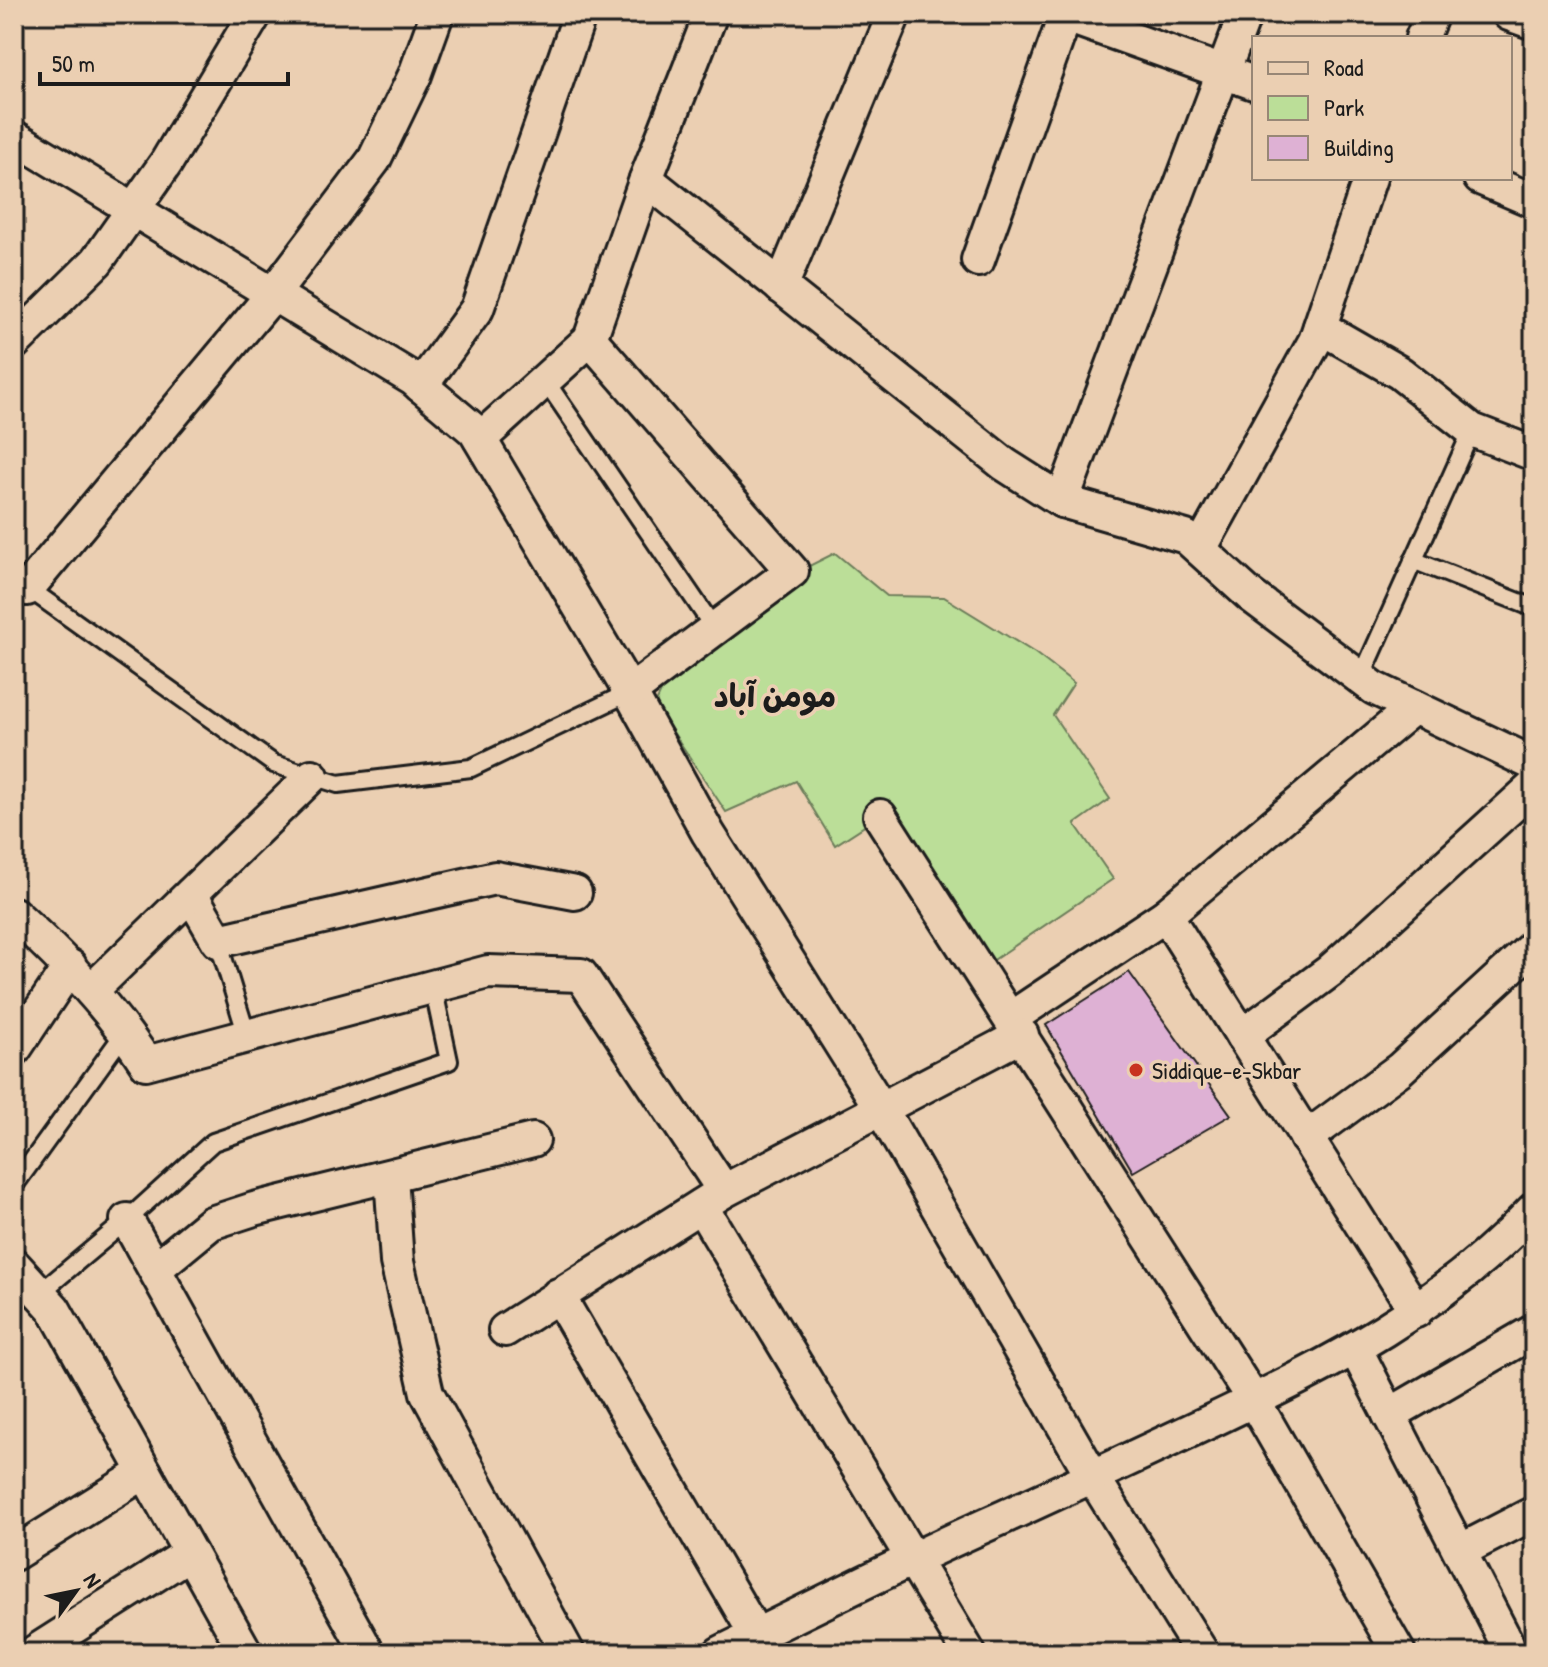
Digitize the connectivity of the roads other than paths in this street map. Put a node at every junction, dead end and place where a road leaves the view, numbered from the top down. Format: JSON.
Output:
{"nodes":[{"id":1,"x":255,"y":14,"type":"edge"},
{"id":2,"x":437,"y":14,"type":"edge"},
{"id":3,"x":580,"y":14,"type":"edge"},
{"id":4,"x":711,"y":14,"type":"edge"},
{"id":5,"x":894,"y":14,"type":"edge"},
{"id":6,"x":1245,"y":14,"type":"edge"},
{"id":7,"x":1432,"y":14,"type":"edge"},
{"id":8,"x":1509,"y":14,"type":"edge"},
{"id":9,"x":1064,"y":15,"type":"edge"},
{"id":10,"x":1534,"y":23,"type":"edge"},
{"id":11,"x":1423,"y":36,"type":"edge"},
{"id":12,"x":1224,"y":71,"type":"junction"},
{"id":13,"x":1252,"y":82,"type":"edge"},
{"id":14,"x":14,"y":137,"type":"edge"},
{"id":15,"x":646,"y":179,"type":"junction"},
{"id":16,"x":1369,"y":180,"type":"edge"},
{"id":17,"x":1486,"y":180,"type":"edge"},
{"id":18,"x":1533,"y":197,"type":"edge"},
{"id":19,"x":134,"y":209,"type":"junction"},
{"id":20,"x":978,"y":260,"type":"dead end"},
{"id":21,"x":781,"y":287,"type":"junction"},
{"id":22,"x":273,"y":294,"type":"junction"},
{"id":23,"x":1320,"y":327,"type":"junction"},
{"id":24,"x":16,"y":337,"type":"edge"},
{"id":25,"x":590,"y":339,"type":"junction"},
{"id":26,"x":545,"y":380,"type":"junction"},
{"id":27,"x":421,"y":386,"type":"junction"},
{"id":28,"x":1472,"y":430,"type":"junction"},
{"id":29,"x":480,"y":439,"type":"junction"},
{"id":30,"x":1534,"y":454,"type":"edge"},
{"id":31,"x":1062,"y":501,"type":"junction"},
{"id":32,"x":1200,"y":549,"type":"junction"},
{"id":33,"x":1413,"y":560,"type":"junction"},
{"id":34,"x":20,"y":583,"type":"edge"},
{"id":35,"x":1534,"y":608,"type":"edge"},
{"id":36,"x":714,"y":628,"type":"junction"},
{"id":37,"x":1361,"y":678,"type":"junction"},
{"id":38,"x":630,"y":692,"type":"junction"},
{"id":39,"x":1414,"y":707,"type":"junction"},
{"id":40,"x":1534,"y":764,"type":"edge"},
{"id":41,"x":312,"y":776,"type":"junction"},
{"id":42,"x":1534,"y":786,"type":"edge"},
{"id":43,"x":880,"y":816,"type":"dead end"},
{"id":44,"x":575,"y":893,"type":"dead end"},
{"id":45,"x":191,"y":894,"type":"junction"},
{"id":46,"x":14,"y":914,"type":"edge"},
{"id":47,"x":1166,"y":915,"type":"junction"},
{"id":48,"x":218,"y":941,"type":"junction"},
{"id":49,"x":1534,"y":946,"type":"edge"},
{"id":50,"x":70,"y":966,"type":"junction"},
{"id":51,"x":433,"y":986,"type":"junction"},
{"id":52,"x":91,"y":991,"type":"junction"},
{"id":53,"x":1017,"y":1026,"type":"junction"},
{"id":54,"x":125,"y":1032,"type":"junction"},
{"id":55,"x":247,"y":1036,"type":"junction"},
{"id":56,"x":1242,"y":1036,"type":"junction"},
{"id":57,"x":14,"y":1050,"type":"edge"},
{"id":58,"x":880,"y":1107,"type":"junction"},
{"id":59,"x":1306,"y":1138,"type":"junction"},
{"id":60,"x":533,"y":1140,"type":"dead end"},
{"id":61,"x":391,"y":1176,"type":"junction"},
{"id":62,"x":14,"y":1186,"type":"edge"},
{"id":63,"x":713,"y":1198,"type":"junction"},
{"id":64,"x":1534,"y":1209,"type":"edge"},
{"id":65,"x":127,"y":1220,"type":"junction"},
{"id":66,"x":14,"y":1265,"type":"edge"},
{"id":67,"x":155,"y":1269,"type":"junction"},
{"id":68,"x":40,"y":1293,"type":"junction"},
{"id":69,"x":558,"y":1295,"type":"junction"},
{"id":70,"x":1416,"y":1311,"type":"junction"},
{"id":71,"x":505,"y":1330,"type":"dead end"},
{"id":72,"x":1534,"y":1331,"type":"edge"},
{"id":73,"x":1355,"y":1348,"type":"junction"},
{"id":74,"x":1254,"y":1401,"type":"junction"},
{"id":75,"x":1389,"y":1415,"type":"junction"},
{"id":76,"x":145,"y":1472,"type":"junction"},
{"id":77,"x":1093,"y":1477,"type":"junction"},
{"id":78,"x":1534,"y":1513,"type":"edge"},
{"id":79,"x":1460,"y":1551,"type":"junction"},
{"id":80,"x":190,"y":1553,"type":"junction"},
{"id":81,"x":14,"y":1554,"type":"edge"},
{"id":82,"x":911,"y":1558,"type":"junction"},
{"id":83,"x":762,"y":1644,"type":"edge"},
{"id":84,"x":239,"y":1651,"type":"edge"},
{"id":85,"x":33,"y":1653,"type":"edge"},
{"id":86,"x":368,"y":1653,"type":"edge"},
{"id":87,"x":568,"y":1653,"type":"edge"},
{"id":88,"x":720,"y":1653,"type":"edge"},
{"id":89,"x":969,"y":1653,"type":"edge"},
{"id":90,"x":1202,"y":1653,"type":"edge"},
{"id":91,"x":1399,"y":1653,"type":"edge"},
{"id":92,"x":1512,"y":1653,"type":"edge"}],
"edges":[{"from":1,"to":19,"type":"street"},
{"from":2,"to":22,"type":"street"},
{"from":3,"to":27,"type":"street"},
{"from":4,"to":15,"type":"street"},
{"from":5,"to":21,"type":"street"},
{"from":6,"to":12,"type":"street"},
{"from":7,"to":11,"type":"street"},
{"from":8,"to":10,"type":"street"},
{"from":9,"to":12,"type":"street"},
{"from":9,"to":20,"type":"street"},
{"from":12,"to":13,"type":"street"},
{"from":12,"to":31,"type":"street"},
{"from":14,"to":19,"type":"street"},
{"from":15,"to":21,"type":"street"},
{"from":15,"to":25,"type":"street"},
{"from":16,"to":23,"type":"street"},
{"from":17,"to":18,"type":"street"},
{"from":19,"to":22,"type":"street"},
{"from":19,"to":24,"type":"street"},
{"from":21,"to":31,"type":"street"},
{"from":22,"to":27,"type":"street"},
{"from":22,"to":34,"type":"street"},
{"from":23,"to":28,"type":"street"},
{"from":23,"to":32,"type":"street"},
{"from":25,"to":26,"type":"street"},
{"from":25,"to":36,"type":"street"},
{"from":26,"to":29,"type":"street"},
{"from":26,"to":36,"type":"lane"},
{"from":27,"to":29,"type":"street"},
{"from":28,"to":30,"type":"street"},
{"from":28,"to":33,"type":"lane"},
{"from":29,"to":38,"type":"street"},
{"from":31,"to":32,"type":"street"},
{"from":32,"to":37,"type":"street"},
{"from":33,"to":35,"type":"lane"},
{"from":33,"to":37,"type":"lane"},
{"from":34,"to":41,"type":"lane"},
{"from":36,"to":38,"type":"street"},
{"from":37,"to":39,"type":"street"},
{"from":38,"to":41,"type":"lane"},
{"from":38,"to":58,"type":"street"},
{"from":39,"to":40,"type":"street"},
{"from":39,"to":47,"type":"street"},
{"from":41,"to":45,"type":"street"},
{"from":42,"to":56,"type":"street"},
{"from":43,"to":53,"type":"street"},
{"from":44,"to":48,"type":"street"},
{"from":45,"to":48,"type":"street"},
{"from":45,"to":52,"type":"street"},
{"from":46,"to":50,"type":"street"},
{"from":47,"to":53,"type":"street"},
{"from":47,"to":56,"type":"street"},
{"from":48,"to":55,"type":"lane"},
{"from":49,"to":59,"type":"street"},
{"from":50,"to":52,"type":"street"},
{"from":50,"to":57,"type":"street"},
{"from":51,"to":55,"type":"street"},
{"from":51,"to":63,"type":"street"},
{"from":51,"to":65,"type":"lane"},
{"from":52,"to":54,"type":"street"},
{"from":53,"to":58,"type":"street"},
{"from":53,"to":74,"type":"street"},
{"from":54,"to":55,"type":"street"},
{"from":54,"to":62,"type":"lane"},
{"from":56,"to":59,"type":"street"},
{"from":58,"to":63,"type":"street"},
{"from":58,"to":77,"type":"street"},
{"from":59,"to":70,"type":"street"},
{"from":60,"to":61,"type":"street"},
{"from":61,"to":67,"type":"street"},
{"from":61,"to":87,"type":"street"},
{"from":63,"to":69,"type":"street"},
{"from":63,"to":82,"type":"street"},
{"from":64,"to":70,"type":"street"},
{"from":65,"to":67,"type":"street"},
{"from":65,"to":68,"type":"lane"},
{"from":66,"to":68,"type":"street"},
{"from":67,"to":86,"type":"street"},
{"from":68,"to":76,"type":"street"},
{"from":69,"to":71,"type":"street"},
{"from":69,"to":83,"type":"street"},
{"from":70,"to":73,"type":"street"},
{"from":72,"to":75,"type":"street"},
{"from":73,"to":74,"type":"street"},
{"from":73,"to":75,"type":"street"},
{"from":74,"to":77,"type":"street"},
{"from":74,"to":91,"type":"street"},
{"from":75,"to":79,"type":"street"},
{"from":76,"to":80,"type":"street"},
{"from":76,"to":81,"type":"street"},
{"from":77,"to":82,"type":"street"},
{"from":77,"to":90,"type":"street"},
{"from":78,"to":79,"type":"street"},
{"from":79,"to":92,"type":"street"},
{"from":80,"to":84,"type":"street"},
{"from":80,"to":85,"type":"street"},
{"from":82,"to":83,"type":"street"},
{"from":82,"to":89,"type":"street"},
{"from":83,"to":88,"type":"street"}]}
